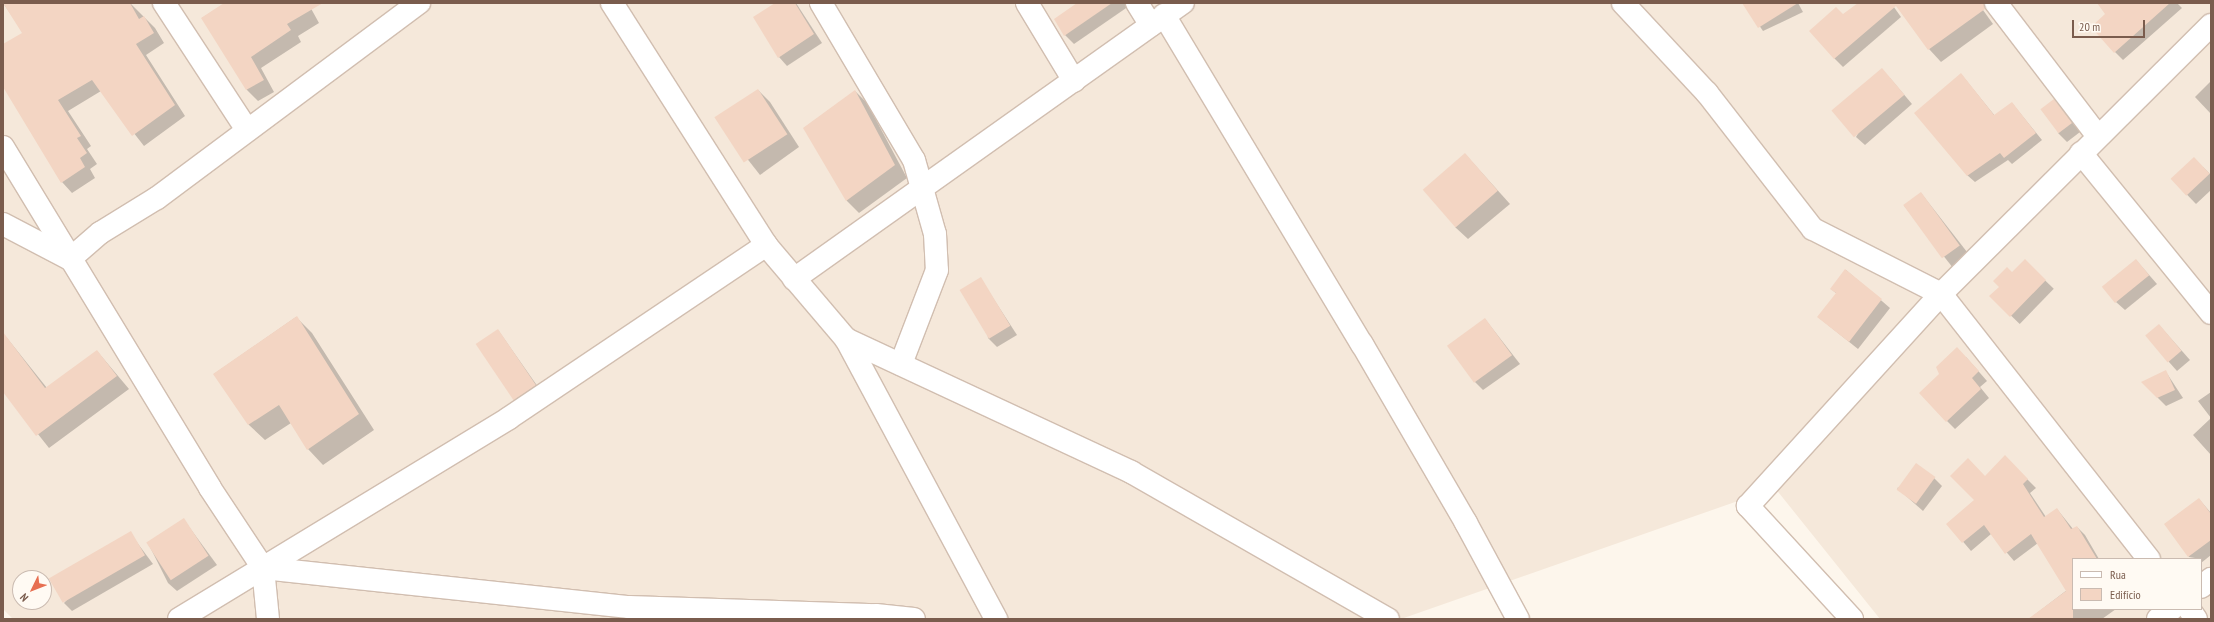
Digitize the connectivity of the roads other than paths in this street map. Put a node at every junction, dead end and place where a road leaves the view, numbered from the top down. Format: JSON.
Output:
{"nodes":[{"id":1,"x":164,"y":3,"type":"edge"},
{"id":2,"x":612,"y":3,"type":"edge"},
{"id":3,"x":821,"y":3,"type":"edge"},
{"id":4,"x":1027,"y":3,"type":"edge"},
{"id":5,"x":1137,"y":3,"type":"edge"},
{"id":6,"x":1183,"y":3,"type":"edge"},
{"id":7,"x":1623,"y":3,"type":"edge"},
{"id":8,"x":1996,"y":3,"type":"edge"},
{"id":9,"x":409,"y":6,"type":"edge"},
{"id":10,"x":1157,"y":20,"type":"junction"},
{"id":11,"x":2211,"y":25,"type":"edge"},
{"id":12,"x":1074,"y":80,"type":"junction"},
{"id":13,"x":247,"y":130,"type":"junction"},
{"id":14,"x":2097,"y":134,"type":"junction"},
{"id":15,"x":3,"y":147,"type":"edge"},
{"id":16,"x":2081,"y":152,"type":"junction"},
{"id":17,"x":922,"y":190,"type":"junction"},
{"id":18,"x":3,"y":224,"type":"edge"},
{"id":19,"x":766,"y":245,"type":"junction"},
{"id":20,"x":70,"y":259,"type":"junction"},
{"id":21,"x":794,"y":279,"type":"junction"},
{"id":22,"x":1941,"y":294,"type":"junction"},
{"id":23,"x":2211,"y":313,"type":"edge"},
{"id":24,"x":846,"y":338,"type":"junction"},
{"id":25,"x":901,"y":364,"type":"junction"},
{"id":26,"x":2148,"y":558,"type":"edge"},
{"id":27,"x":263,"y":568,"type":"junction"},
{"id":28,"x":2211,"y":579,"type":"edge"},
{"id":29,"x":2202,"y":586,"type":"edge"},
{"id":30,"x":2171,"y":610,"type":"edge"},
{"id":31,"x":2190,"y":610,"type":"edge"},
{"id":32,"x":179,"y":619,"type":"edge"},
{"id":33,"x":268,"y":619,"type":"edge"},
{"id":34,"x":914,"y":619,"type":"edge"},
{"id":35,"x":996,"y":619,"type":"edge"},
{"id":36,"x":1388,"y":619,"type":"edge"},
{"id":37,"x":1518,"y":619,"type":"edge"},
{"id":38,"x":1851,"y":619,"type":"edge"},
{"id":39,"x":2158,"y":619,"type":"edge"},
{"id":40,"x":2196,"y":619,"type":"edge"}],
"edges":[{"from":1,"to":13,"type":"street"},
{"from":2,"to":19,"type":"street"},
{"from":3,"to":17,"type":"street"},
{"from":4,"to":12,"type":"street"},
{"from":5,"to":10,"type":"street"},
{"from":6,"to":10,"type":"street"},
{"from":7,"to":22,"type":"street"},
{"from":8,"to":14,"type":"street"},
{"from":9,"to":13,"type":"street"},
{"from":10,"to":12,"type":"street"},
{"from":10,"to":37,"type":"street"},
{"from":11,"to":14,"type":"street"},
{"from":12,"to":17,"type":"street"},
{"from":13,"to":20,"type":"street"},
{"from":14,"to":16,"type":"street"},
{"from":15,"to":20,"type":"street"},
{"from":16,"to":22,"type":"street"},
{"from":16,"to":23,"type":"street"},
{"from":17,"to":21,"type":"street"},
{"from":17,"to":25,"type":"street"},
{"from":18,"to":20,"type":"street"},
{"from":19,"to":21,"type":"street"},
{"from":19,"to":27,"type":"street"},
{"from":20,"to":27,"type":"street"},
{"from":21,"to":24,"type":"street"},
{"from":22,"to":26,"type":"street"},
{"from":22,"to":38,"type":"street"},
{"from":24,"to":25,"type":"street"},
{"from":24,"to":35,"type":"street"},
{"from":25,"to":36,"type":"street"},
{"from":27,"to":32,"type":"street"},
{"from":27,"to":33,"type":"street"},
{"from":27,"to":34,"type":"street"},
{"from":28,"to":29,"type":"street"},
{"from":30,"to":39,"type":"street"},
{"from":31,"to":40,"type":"street"}]}
